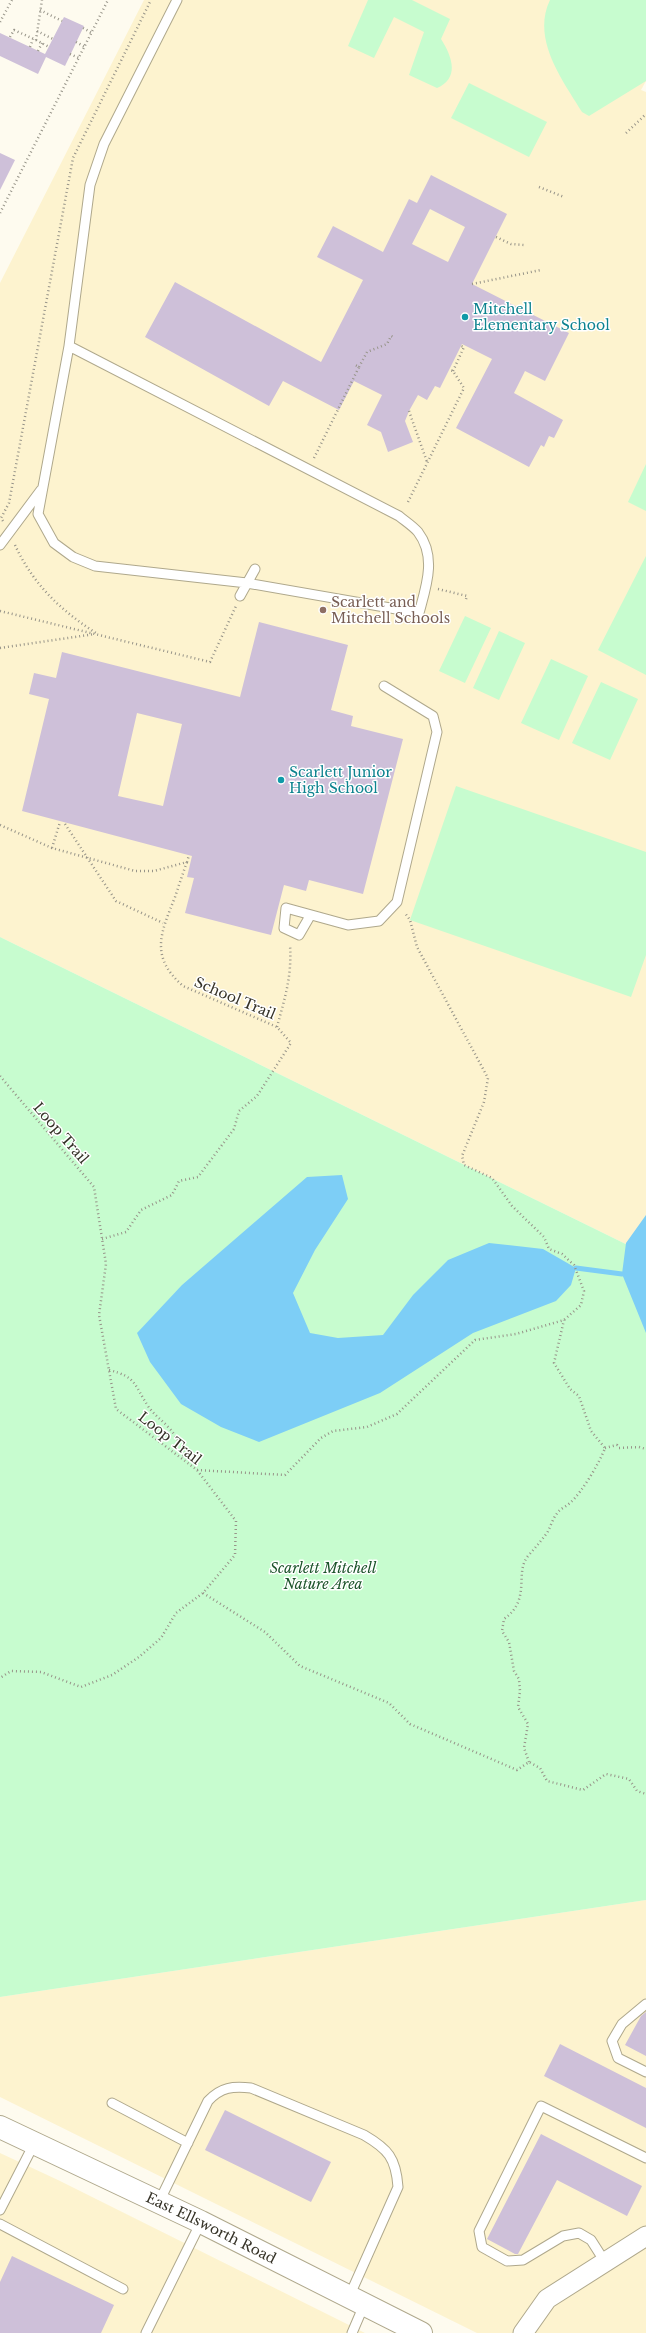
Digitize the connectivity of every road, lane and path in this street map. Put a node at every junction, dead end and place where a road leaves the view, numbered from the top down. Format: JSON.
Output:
{"nodes":[{"id":1,"x":12,"y":0,"type":"edge"},
{"id":2,"x":42,"y":0,"type":"edge"},
{"id":3,"x":108,"y":0,"type":"edge"},
{"id":4,"x":151,"y":0,"type":"edge"},
{"id":5,"x":177,"y":0,"type":"edge"},
{"id":6,"x":40,"y":10,"type":"junction"},
{"id":7,"x":62,"y":20,"type":"dead end"},
{"id":8,"x":0,"y":22,"type":"edge"},
{"id":9,"x":83,"y":28,"type":"dead end"},
{"id":10,"x":37,"y":31,"type":"junction"},
{"id":11,"x":92,"y":33,"type":"junction"},
{"id":12,"x":10,"y":37,"type":"dead end"},
{"id":13,"x":34,"y":39,"type":"junction"},
{"id":14,"x":53,"y":40,"type":"dead end"},
{"id":15,"x":76,"y":42,"type":"dead end"},
{"id":16,"x":42,"y":43,"type":"junction"},
{"id":17,"x":30,"y":47,"type":"dead end"},
{"id":18,"x":49,"y":47,"type":"dead end"},
{"id":19,"x":85,"y":47,"type":"junction"},
{"id":20,"x":38,"y":51,"type":"dead end"},
{"id":21,"x":70,"y":54,"type":"dead end"},
{"id":22,"x":79,"y":58,"type":"junction"},
{"id":23,"x":646,"y":114,"type":"edge"},
{"id":24,"x":626,"y":133,"type":"dead end"},
{"id":25,"x":539,"y":187,"type":"dead end"},
{"id":26,"x":564,"y":197,"type":"dead end"},
{"id":27,"x":0,"y":213,"type":"edge"},
{"id":28,"x":496,"y":237,"type":"dead end"},
{"id":29,"x":524,"y":245,"type":"dead end"},
{"id":30,"x":541,"y":270,"type":"dead end"},
{"id":31,"x":472,"y":284,"type":"dead end"},
{"id":32,"x":395,"y":338,"type":"dead end"},
{"id":33,"x":69,"y":346,"type":"junction"},
{"id":34,"x":461,"y":346,"type":"dead end"},
{"id":35,"x":355,"y":366,"type":"dead end"},
{"id":36,"x":359,"y":367,"type":"junction"},
{"id":37,"x":449,"y":370,"type":"dead end"},
{"id":38,"x":452,"y":371,"type":"junction"},
{"id":39,"x":409,"y":411,"type":"dead end"},
{"id":40,"x":312,"y":460,"type":"joint"},
{"id":41,"x":427,"y":463,"type":"junction"},
{"id":42,"x":308,"y":469,"type":"junction"},
{"id":43,"x":43,"y":487,"type":"junction"},
{"id":44,"x":408,"y":502,"type":"dead end"},
{"id":45,"x":4,"y":524,"type":"dead end"},
{"id":46,"x":15,"y":544,"type":"dead end"},
{"id":47,"x":0,"y":545,"type":"edge"},
{"id":48,"x":255,"y":569,"type":"dead end"},
{"id":49,"x":247,"y":584,"type":"junction"},
{"id":50,"x":426,"y":587,"type":"junction"},
{"id":51,"x":240,"y":596,"type":"joint"},
{"id":52,"x":466,"y":599,"type":"dead end"},
{"id":53,"x":0,"y":612,"type":"edge"},
{"id":54,"x":98,"y":634,"type":"junction"},
{"id":55,"x":0,"y":648,"type":"edge"},
{"id":56,"x":384,"y":686,"type":"dead end"},
{"id":57,"x":60,"y":822,"type":"dead end"},
{"id":58,"x":65,"y":824,"type":"dead end"},
{"id":59,"x":0,"y":825,"type":"edge"},
{"id":60,"x":52,"y":848,"type":"junction"},
{"id":61,"x":188,"y":855,"type":"dead end"},
{"id":62,"x":90,"y":859,"type":"junction"},
{"id":63,"x":187,"y":862,"type":"junction"},
{"id":64,"x":397,"y":902,"type":"junction"},
{"id":65,"x":310,"y":916,"type":"junction"},
{"id":66,"x":163,"y":924,"type":"junction"},
{"id":67,"x":292,"y":932,"type":"junction"},
{"id":68,"x":277,"y":1026,"type":"junction"},
{"id":69,"x":0,"y":1076,"type":"edge"},
{"id":70,"x":102,"y":1239,"type":"junction"},
{"id":71,"x":564,"y":1320,"type":"junction"},
{"id":72,"x":109,"y":1370,"type":"junction"},
{"id":73,"x":605,"y":1448,"type":"junction"},
{"id":74,"x":646,"y":1449,"type":"edge"},
{"id":75,"x":182,"y":1459,"type":"junction"},
{"id":76,"x":197,"y":1470,"type":"junction"},
{"id":77,"x":204,"y":1593,"type":"junction"},
{"id":78,"x":0,"y":1678,"type":"edge"},
{"id":79,"x":529,"y":1762,"type":"junction"},
{"id":80,"x":646,"y":1794,"type":"edge"},
{"id":81,"x":646,"y":2004,"type":"edge"},
{"id":82,"x":646,"y":2072,"type":"edge"},
{"id":83,"x":112,"y":2102,"type":"dead end"},
{"id":84,"x":0,"y":2128,"type":"edge"},
{"id":85,"x":35,"y":2142,"type":"junction"},
{"id":86,"x":188,"y":2143,"type":"junction"},
{"id":87,"x":646,"y":2158,"type":"edge"},
{"id":88,"x":159,"y":2202,"type":"junction"},
{"id":89,"x":0,"y":2210,"type":"edge"},
{"id":90,"x":201,"y":2222,"type":"junction"},
{"id":91,"x":0,"y":2224,"type":"edge"},
{"id":92,"x":646,"y":2236,"type":"edge"},
{"id":93,"x":605,"y":2262,"type":"junction"},
{"id":94,"x":123,"y":2289,"type":"dead end"},
{"id":95,"x":357,"y":2301,"type":"junction"},
{"id":96,"x":146,"y":2333,"type":"edge"},
{"id":97,"x":352,"y":2333,"type":"edge"},
{"id":98,"x":421,"y":2333,"type":"edge"},
{"id":99,"x":523,"y":2333,"type":"edge"}],
"edges":[{"from":1,"to":8,"type":"path"},
{"from":2,"to":6,"type":"path"},
{"from":3,"to":11,"type":"path"},
{"from":4,"to":45,"type":"path"},
{"from":5,"to":33,"type":"lane"},
{"from":6,"to":7,"type":"path"},
{"from":6,"to":10,"type":"path"},
{"from":9,"to":11,"type":"path"},
{"from":10,"to":13,"type":"path"},
{"from":10,"to":14,"type":"path"},
{"from":11,"to":19,"type":"path"},
{"from":12,"to":13,"type":"path"},
{"from":13,"to":16,"type":"path"},
{"from":13,"to":17,"type":"path"},
{"from":15,"to":19,"type":"path"},
{"from":16,"to":18,"type":"path"},
{"from":16,"to":20,"type":"path"},
{"from":19,"to":22,"type":"path"},
{"from":21,"to":22,"type":"path"},
{"from":22,"to":27,"type":"path"},
{"from":23,"to":24,"type":"path"},
{"from":25,"to":26,"type":"path"},
{"from":28,"to":29,"type":"path"},
{"from":30,"to":31,"type":"path"},
{"from":32,"to":36,"type":"path"},
{"from":33,"to":42,"type":"lane"},
{"from":33,"to":43,"type":"lane"},
{"from":34,"to":38,"type":"path"},
{"from":35,"to":36,"type":"path"},
{"from":36,"to":40,"type":"path"},
{"from":37,"to":38,"type":"path"},
{"from":38,"to":41,"type":"path"},
{"from":39,"to":41,"type":"path"},
{"from":40,"to":42,"type":"lane"},
{"from":41,"to":44,"type":"path"},
{"from":42,"to":50,"type":"lane"},
{"from":43,"to":47,"type":"lane"},
{"from":43,"to":49,"type":"lane"},
{"from":46,"to":54,"type":"path"},
{"from":48,"to":49,"type":"lane"},
{"from":49,"to":50,"type":"lane"},
{"from":49,"to":51,"type":"lane"},
{"from":50,"to":52,"type":"path"},
{"from":51,"to":54,"type":"path"},
{"from":53,"to":54,"type":"path"},
{"from":54,"to":55,"type":"path"},
{"from":56,"to":64,"type":"lane"},
{"from":57,"to":60,"type":"path"},
{"from":58,"to":62,"type":"path"},
{"from":59,"to":60,"type":"path"},
{"from":60,"to":62,"type":"path"},
{"from":61,"to":63,"type":"path","name":"School Trail"},
{"from":62,"to":63,"type":"path"},
{"from":62,"to":66,"type":"path"},
{"from":63,"to":66,"type":"path","name":"School Trail"},
{"from":64,"to":65,"type":"lane"},
{"from":64,"to":71,"type":"path"},
{"from":65,"to":67,"type":"lane"},
{"from":65,"to":67,"type":"lane"},
{"from":66,"to":68,"type":"path","name":"School Trail"},
{"from":67,"to":68,"type":"path"},
{"from":68,"to":70,"type":"path","name":"School Trail"},
{"from":69,"to":70,"type":"path","name":"Loop Trail"},
{"from":70,"to":72,"type":"path","name":"Loop Trail"},
{"from":71,"to":73,"type":"path"},
{"from":71,"to":76,"type":"path"},
{"from":72,"to":75,"type":"path","name":"Loop Trail"},
{"from":72,"to":75,"type":"path"},
{"from":73,"to":74,"type":"path"},
{"from":73,"to":79,"type":"path"},
{"from":75,"to":76,"type":"path","name":"Loop Trail"},
{"from":76,"to":77,"type":"path","name":"Loop Trail"},
{"from":77,"to":78,"type":"path","name":"Loop Trail"},
{"from":77,"to":79,"type":"path"},
{"from":79,"to":80,"type":"path"},
{"from":81,"to":82,"type":"lane"},
{"from":83,"to":86,"type":"lane"},
{"from":84,"to":85,"type":"main road","name":"East Ellsworth Road"},
{"from":85,"to":88,"type":"main road","name":"East Ellsworth Road"},
{"from":85,"to":89,"type":"lane"},
{"from":86,"to":88,"type":"lane"},
{"from":86,"to":95,"type":"lane"},
{"from":87,"to":93,"type":"lane"},
{"from":88,"to":90,"type":"main road","name":"East Ellsworth Road"},
{"from":90,"to":95,"type":"main road","name":"East Ellsworth Road"},
{"from":90,"to":96,"type":"lane"},
{"from":91,"to":94,"type":"lane"},
{"from":92,"to":93,"type":"street"},
{"from":93,"to":99,"type":"street"},
{"from":95,"to":97,"type":"lane"},
{"from":95,"to":98,"type":"main road","name":"East Ellsworth Road"}]}
